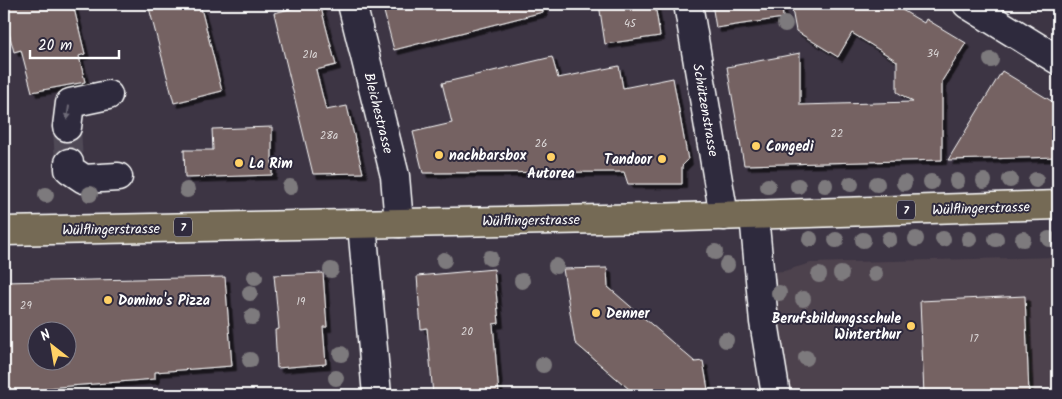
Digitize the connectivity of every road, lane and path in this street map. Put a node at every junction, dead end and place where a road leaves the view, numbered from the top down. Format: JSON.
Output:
{"nodes":[{"id":1,"x":352,"y":4,"type":"edge"},
{"id":2,"x":688,"y":4,"type":"edge"},
{"id":3,"x":967,"y":4,"type":"edge"},
{"id":4,"x":1058,"y":60,"type":"edge"},
{"id":5,"x":108,"y":95,"type":"dead end"},
{"id":6,"x":66,"y":127,"type":"tunnel mouth"},
{"id":7,"x":69,"y":163,"type":"tunnel mouth"},
{"id":8,"x":118,"y":177,"type":"dead end"},
{"id":9,"x":1058,"y":205,"type":"edge"},
{"id":10,"x":754,"y":215,"type":"junction"},
{"id":11,"x":724,"y":216,"type":"junction"},
{"id":12,"x":399,"y":223,"type":"junction"},
{"id":13,"x":362,"y":224,"type":"junction"},
{"id":14,"x":4,"y":231,"type":"edge"},
{"id":15,"x":377,"y":395,"type":"edge"},
{"id":16,"x":776,"y":395,"type":"edge"}],
"edges":[{"from":1,"to":12,"type":"street","name":"Bleichestrasse"},
{"from":2,"to":11,"type":"street","name":"Schützenstrasse"},
{"from":3,"to":4,"type":"street"},
{"from":5,"to":6,"type":"street","one_way":true},
{"from":7,"to":8,"type":"street"},
{"from":9,"to":10,"type":"main road","name":"Wülflingerstrasse","number":"7"},
{"from":10,"to":11,"type":"main road","name":"Wülflingerstrasse","number":"7"},
{"from":10,"to":16,"type":"street"},
{"from":11,"to":12,"type":"main road","name":"Wülflingerstrasse","number":"7"},
{"from":12,"to":13,"type":"main road","name":"Wülflingerstrasse","number":"7"},
{"from":13,"to":14,"type":"main road","name":"Wülflingerstrasse","number":"7"},
{"from":13,"to":15,"type":"street"}]}
